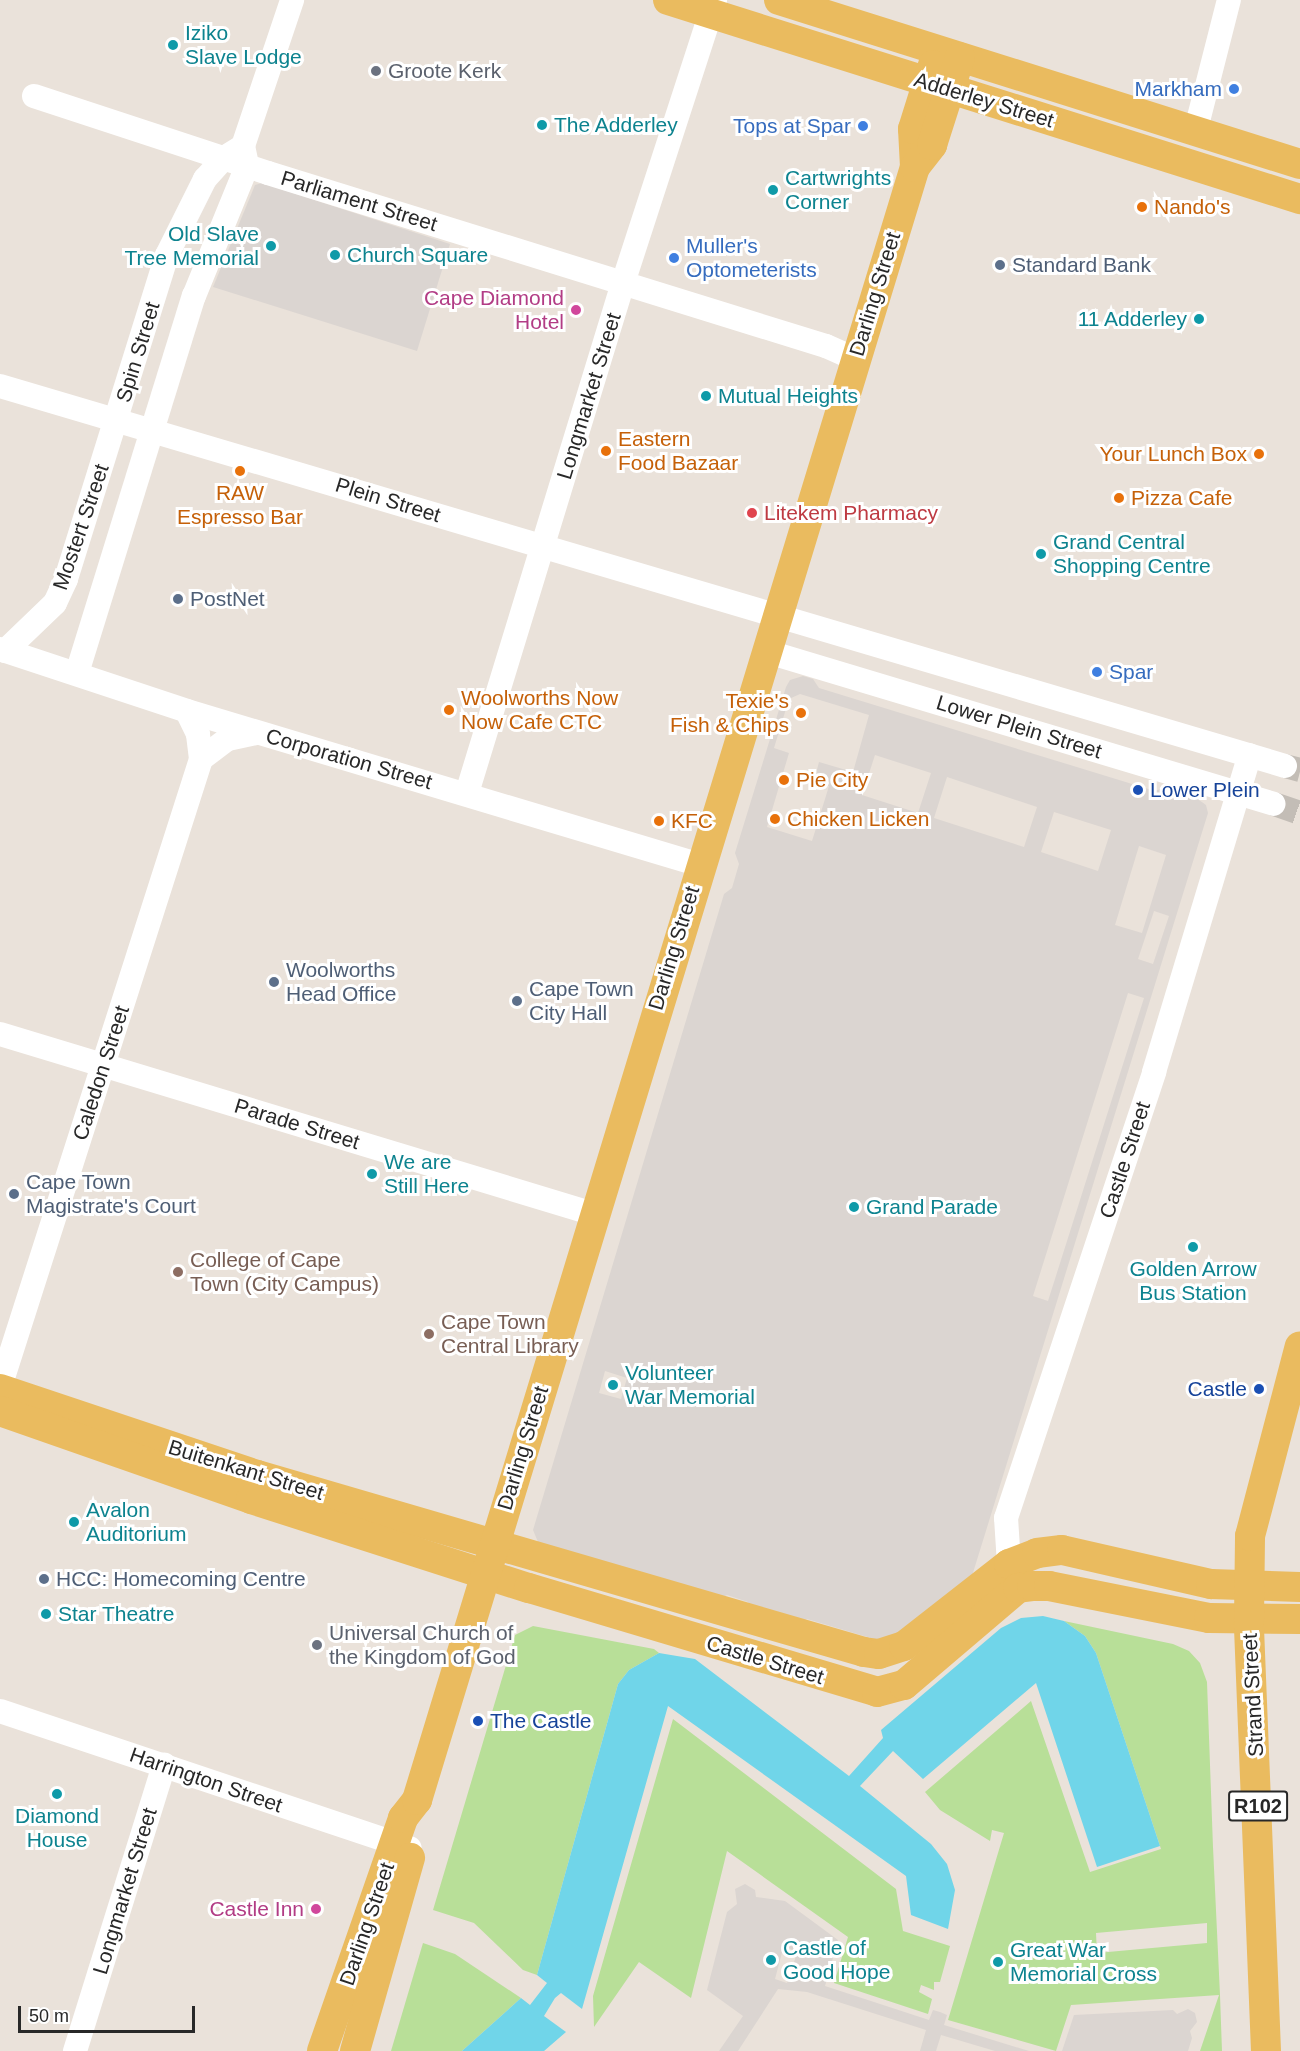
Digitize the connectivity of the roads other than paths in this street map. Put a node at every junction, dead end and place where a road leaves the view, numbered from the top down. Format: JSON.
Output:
{"nodes":[{"id":1,"x":292,"y":0,"type":"edge"},
{"id":2,"x":668,"y":0,"type":"edge"},
{"id":3,"x":779,"y":0,"type":"edge"},
{"id":4,"x":1229,"y":0,"type":"edge"},
{"id":5,"x":713,"y":6,"type":"edge"},
{"id":6,"x":949,"y":54,"type":"junction"},
{"id":7,"x":939,"y":87,"type":"junction"},
{"id":8,"x":34,"y":96,"type":"dead end"},
{"id":9,"x":1196,"y":129,"type":"junction"},
{"id":10,"x":238,"y":157,"type":"junction"},
{"id":11,"x":1300,"y":164,"type":"edge"},
{"id":12,"x":1300,"y":199,"type":"edge"},
{"id":13,"x":623,"y":283,"type":"junction"},
{"id":14,"x":855,"y":359,"type":"junction"},
{"id":15,"x":0,"y":386,"type":"edge"},
{"id":16,"x":117,"y":420,"type":"junction"},
{"id":17,"x":153,"y":430,"type":"junction"},
{"id":18,"x":543,"y":546,"type":"junction"},
{"id":19,"x":776,"y":615,"type":"junction"},
{"id":20,"x":3,"y":650,"type":"edge"},
{"id":21,"x":765,"y":651,"type":"junction"},
{"id":22,"x":77,"y":673,"type":"junction"},
{"id":23,"x":187,"y":711,"type":"junction"},
{"id":24,"x":262,"y":733,"type":"junction"},
{"id":25,"x":1250,"y":755,"type":"junction"},
{"id":26,"x":201,"y":759,"type":"junction"},
{"id":27,"x":1285,"y":766,"type":"tunnel mouth"},
{"id":28,"x":467,"y":793,"type":"junction"},
{"id":29,"x":1238,"y":795,"type":"junction"},
{"id":30,"x":1274,"y":804,"type":"tunnel mouth"},
{"id":31,"x":699,"y":865,"type":"junction"},
{"id":32,"x":0,"y":1034,"type":"edge"},
{"id":33,"x":104,"y":1066,"type":"junction"},
{"id":34,"x":594,"y":1214,"type":"junction"},
{"id":35,"x":1300,"y":1346,"type":"edge"},
{"id":36,"x":0,"y":1388,"type":"edge"},
{"id":37,"x":0,"y":1411,"type":"edge"},
{"id":38,"x":494,"y":1544,"type":"junction"},
{"id":39,"x":485,"y":1573,"type":"junction"},
{"id":40,"x":1014,"y":1576,"type":"junction"},
{"id":41,"x":1248,"y":1586,"type":"junction"},
{"id":42,"x":1300,"y":1587,"type":"edge"},
{"id":43,"x":1300,"y":1619,"type":"edge"},
{"id":44,"x":1249,"y":1620,"type":"junction"},
{"id":45,"x":0,"y":1711,"type":"edge"},
{"id":46,"x":164,"y":1765,"type":"junction"},
{"id":47,"x":403,"y":1846,"type":"junction"},
{"id":48,"x":75,"y":2051,"type":"edge"},
{"id":49,"x":322,"y":2051,"type":"edge"},
{"id":50,"x":355,"y":2051,"type":"edge"},
{"id":51,"x":1266,"y":2051,"type":"edge"}],
"edges":[{"from":1,"to":10,"type":"street"},
{"from":2,"to":5,"type":"main road","name":"Adderley Street"},
{"from":3,"to":6,"type":"main road","name":"Adderley Street"},
{"from":4,"to":9,"type":"street"},
{"from":5,"to":7,"type":"main road","name":"Adderley Street"},
{"from":5,"to":13,"type":"street","name":"Longmarket Street"},
{"from":6,"to":7,"type":"main road","name":"Darling Street"},
{"from":6,"to":9,"type":"main road","name":"Adderley Street"},
{"from":7,"to":12,"type":"main road","name":"Adderley Street"},
{"from":7,"to":14,"type":"main road","name":"Darling Street"},
{"from":8,"to":10,"type":"street","name":"Parliament Street"},
{"from":9,"to":11,"type":"main road","name":"Adderley Street"},
{"from":10,"to":13,"type":"street","name":"Parliament Street"},
{"from":10,"to":16,"type":"street","name":"Spin Street"},
{"from":10,"to":17,"type":"street","name":"Spin Street"},
{"from":13,"to":14,"type":"street","name":"Parliament Street"},
{"from":13,"to":18,"type":"street","name":"Longmarket Street"},
{"from":14,"to":19,"type":"main road","name":"Darling Street"},
{"from":15,"to":16,"type":"street","name":"Plein Street"},
{"from":16,"to":17,"type":"street","name":"Plein Street"},
{"from":16,"to":20,"type":"street","name":"Mostert Street"},
{"from":17,"to":18,"type":"street","name":"Plein Street"},
{"from":17,"to":22,"type":"street","name":"Mostert Street"},
{"from":18,"to":19,"type":"street","name":"Plein Street"},
{"from":18,"to":28,"type":"street","name":"Longmarket Street"},
{"from":19,"to":21,"type":"main road","name":"Darling Street"},
{"from":19,"to":25,"type":"street","name":"Lower Plein Street"},
{"from":20,"to":22,"type":"street","name":"Corporation Street"},
{"from":21,"to":29,"type":"street","name":"Lower Plein Street"},
{"from":21,"to":31,"type":"main road","name":"Darling Street"},
{"from":22,"to":23,"type":"street","name":"Corporation Street"},
{"from":23,"to":24,"type":"street","name":"Corporation Street"},
{"from":23,"to":26,"type":"street","name":"Caledon Street"},
{"from":24,"to":26,"type":"street"},
{"from":24,"to":28,"type":"street","name":"Corporation Street"},
{"from":25,"to":27,"type":"street","name":"Lower Plein Street"},
{"from":25,"to":29,"type":"street","name":"Castle Street"},
{"from":26,"to":33,"type":"street","name":"Caledon Street"},
{"from":28,"to":31,"type":"street","name":"Corporation Street"},
{"from":29,"to":30,"type":"street","name":"Lower Plein Street"},
{"from":29,"to":40,"type":"street","name":"Castle Street"},
{"from":31,"to":34,"type":"main road","name":"Darling Street"},
{"from":32,"to":33,"type":"street","name":"Parade Street"},
{"from":33,"to":34,"type":"street","name":"Parade Street"},
{"from":33,"to":36,"type":"street","name":"Caledon Street"},
{"from":34,"to":38,"type":"main road","name":"Darling Street"},
{"from":35,"to":41,"type":"main road","name":"Strand Street","number":"R102"},
{"from":36,"to":38,"type":"main road","name":"Buitenkant Street"},
{"from":37,"to":39,"type":"main road","name":"Buitenkant Street"},
{"from":38,"to":39,"type":"main road","name":"Darling Street"},
{"from":38,"to":40,"type":"main road","name":"Castle Street"},
{"from":39,"to":40,"type":"main road","name":"Castle Street"},
{"from":39,"to":47,"type":"main road","name":"Darling Street"},
{"from":40,"to":41,"type":"main road","name":"Castle Street"},
{"from":40,"to":44,"type":"main road"},
{"from":41,"to":42,"type":"main road","name":"Castle Street"},
{"from":41,"to":44,"type":"main road","name":"Strand Street","number":"R102"},
{"from":43,"to":44,"type":"main road"},
{"from":44,"to":51,"type":"main road","name":"Strand Street","number":"R102"},
{"from":45,"to":46,"type":"street","name":"Harrington Street"},
{"from":46,"to":47,"type":"street","name":"Harrington Street"},
{"from":46,"to":48,"type":"street","name":"Longmarket Street"},
{"from":47,"to":49,"type":"main road","name":"Darling Street"},
{"from":47,"to":50,"type":"main road","name":"Darling Street"}]}
